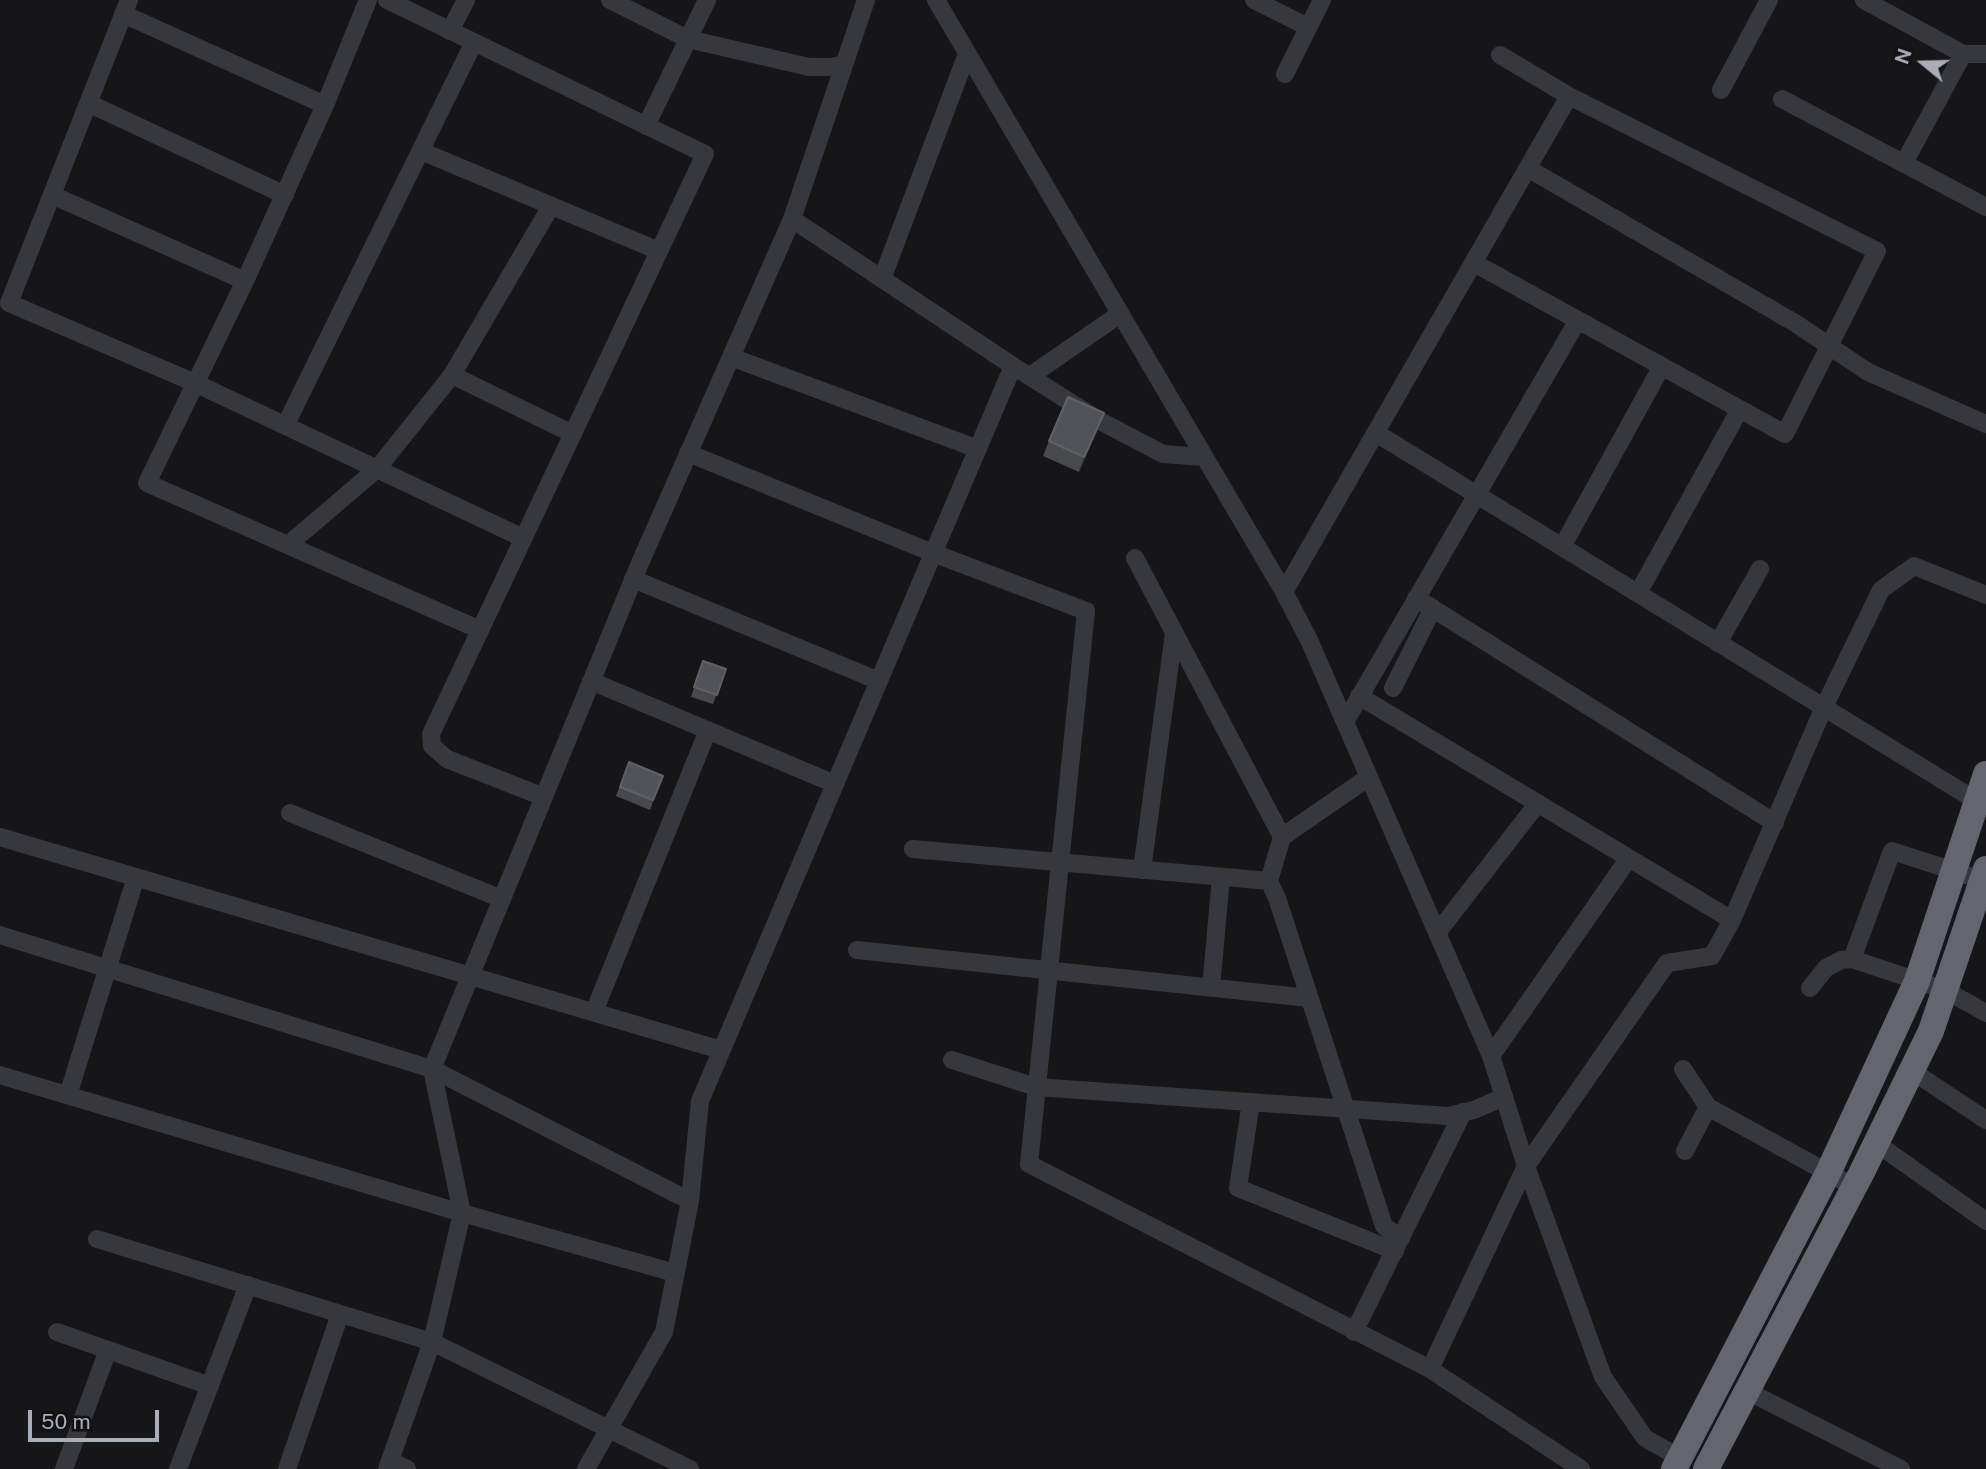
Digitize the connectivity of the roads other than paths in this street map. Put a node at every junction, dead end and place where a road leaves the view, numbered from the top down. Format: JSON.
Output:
{"nodes":[{"id":1,"x":368,"y":0,"type":"edge"},
{"id":2,"x":387,"y":0,"type":"edge"},
{"id":3,"x":466,"y":0,"type":"edge"},
{"id":4,"x":610,"y":0,"type":"edge"},
{"id":5,"x":707,"y":0,"type":"edge"},
{"id":6,"x":866,"y":0,"type":"edge"},
{"id":7,"x":936,"y":0,"type":"edge"},
{"id":8,"x":1254,"y":0,"type":"edge"},
{"id":9,"x":1322,"y":0,"type":"edge"},
{"id":10,"x":1769,"y":0,"type":"edge"},
{"id":11,"x":1864,"y":0,"type":"edge"},
{"id":12,"x":126,"y":7,"type":"edge"},
{"id":13,"x":1308,"y":27,"type":"junction"},
{"id":14,"x":450,"y":31,"type":"junction"},
{"id":15,"x":688,"y":39,"type":"junction"},
{"id":16,"x":474,"y":43,"type":"junction"},
{"id":17,"x":967,"y":54,"type":"junction"},
{"id":18,"x":1964,"y":54,"type":"junction"},
{"id":19,"x":1986,"y":54,"type":"edge"},
{"id":20,"x":1500,"y":55,"type":"dead end"},
{"id":21,"x":844,"y":64,"type":"junction"},
{"id":22,"x":1285,"y":74,"type":"dead end"},
{"id":23,"x":1721,"y":90,"type":"dead end"},
{"id":24,"x":1569,"y":96,"type":"junction"},
{"id":25,"x":1782,"y":99,"type":"dead end"},
{"id":26,"x":88,"y":103,"type":"junction"},
{"id":27,"x":325,"y":105,"type":"junction"},
{"id":28,"x":646,"y":126,"type":"junction"},
{"id":29,"x":421,"y":151,"type":"junction"},
{"id":30,"x":1904,"y":163,"type":"junction"},
{"id":31,"x":1529,"y":169,"type":"junction"},
{"id":32,"x":52,"y":195,"type":"junction"},
{"id":33,"x":285,"y":195,"type":"junction"},
{"id":34,"x":551,"y":206,"type":"junction"},
{"id":35,"x":1986,"y":207,"type":"edge"},
{"id":36,"x":792,"y":219,"type":"junction"},
{"id":37,"x":659,"y":251,"type":"junction"},
{"id":38,"x":1474,"y":263,"type":"junction"},
{"id":39,"x":882,"y":279,"type":"junction"},
{"id":40,"x":245,"y":281,"type":"junction"},
{"id":41,"x":5,"y":301,"type":"edge"},
{"id":42,"x":1120,"y":314,"type":"junction"},
{"id":43,"x":1578,"y":320,"type":"junction"},
{"id":44,"x":1828,"y":345,"type":"junction"},
{"id":45,"x":731,"y":357,"type":"junction"},
{"id":46,"x":1013,"y":366,"type":"junction"},
{"id":47,"x":1662,"y":366,"type":"junction"},
{"id":48,"x":452,"y":375,"type":"junction"},
{"id":49,"x":1030,"y":376,"type":"junction"},
{"id":50,"x":195,"y":383,"type":"junction"},
{"id":51,"x":1740,"y":409,"type":"junction"},
{"id":52,"x":1986,"y":424,"type":"edge"},
{"id":53,"x":285,"y":426,"type":"junction"},
{"id":54,"x":1376,"y":433,"type":"junction"},
{"id":55,"x":573,"y":434,"type":"junction"},
{"id":56,"x":978,"y":449,"type":"junction"},
{"id":57,"x":688,"y":453,"type":"junction"},
{"id":58,"x":1205,"y":457,"type":"junction"},
{"id":59,"x":377,"y":469,"type":"junction"},
{"id":60,"x":1475,"y":494,"type":"junction"},
{"id":61,"x":523,"y":538,"type":"junction"},
{"id":62,"x":289,"y":544,"type":"junction"},
{"id":63,"x":1562,"y":547,"type":"junction"},
{"id":64,"x":933,"y":553,"type":"junction"},
{"id":65,"x":1135,"y":558,"type":"dead end"},
{"id":66,"x":1760,"y":569,"type":"dead end"},
{"id":67,"x":633,"y":579,"type":"junction"},
{"id":68,"x":1284,"y":592,"type":"junction"},
{"id":69,"x":1638,"y":593,"type":"junction"},
{"id":70,"x":1986,"y":596,"type":"edge"},
{"id":71,"x":1416,"y":598,"type":"junction"},
{"id":72,"x":1433,"y":608,"type":"junction"},
{"id":73,"x":480,"y":630,"type":"junction"},
{"id":74,"x":1174,"y":633,"type":"junction"},
{"id":75,"x":1718,"y":643,"type":"junction"},
{"id":76,"x":591,"y":681,"type":"junction"},
{"id":77,"x":879,"y":681,"type":"junction"},
{"id":78,"x":1393,"y":688,"type":"dead end"},
{"id":79,"x":1360,"y":696,"type":"junction"},
{"id":80,"x":1824,"y":707,"type":"junction"},
{"id":81,"x":1345,"y":722,"type":"junction"},
{"id":82,"x":708,"y":730,"type":"junction"},
{"id":83,"x":1986,"y":774,"type":"edge"},
{"id":84,"x":1369,"y":777,"type":"junction"},
{"id":85,"x":835,"y":784,"type":"junction"},
{"id":86,"x":544,"y":797,"type":"junction"},
{"id":87,"x":1538,"y":803,"type":"junction"},
{"id":88,"x":1982,"y":805,"type":"edge"},
{"id":89,"x":290,"y":813,"type":"dead end"},
{"id":90,"x":1775,"y":823,"type":"junction"},
{"id":91,"x":0,"y":837,"type":"edge"},
{"id":92,"x":1282,"y":837,"type":"junction"},
{"id":93,"x":913,"y":849,"type":"dead end"},
{"id":94,"x":1629,"y":858,"type":"junction"},
{"id":95,"x":1059,"y":862,"type":"junction"},
{"id":96,"x":1142,"y":870,"type":"junction"},
{"id":97,"x":1954,"y":872,"type":"junction"},
{"id":98,"x":1984,"y":874,"type":"edge"},
{"id":99,"x":136,"y":877,"type":"junction"},
{"id":100,"x":1221,"y":877,"type":"junction"},
{"id":101,"x":1269,"y":881,"type":"junction"},
{"id":102,"x":502,"y":899,"type":"junction"},
{"id":103,"x":1732,"y":920,"type":"junction"},
{"id":104,"x":1437,"y":933,"type":"junction"},
{"id":105,"x":0,"y":936,"type":"edge"},
{"id":106,"x":857,"y":950,"type":"dead end"},
{"id":107,"x":1852,"y":959,"type":"junction"},
{"id":108,"x":107,"y":969,"type":"junction"},
{"id":109,"x":1048,"y":970,"type":"junction"},
{"id":110,"x":471,"y":975,"type":"junction"},
{"id":111,"x":1917,"y":981,"type":"junction"},
{"id":112,"x":1211,"y":988,"type":"junction"},
{"id":113,"x":1810,"y":988,"type":"dead end"},
{"id":114,"x":1945,"y":990,"type":"junction"},
{"id":115,"x":1309,"y":999,"type":"junction"},
{"id":116,"x":594,"y":1012,"type":"junction"},
{"id":117,"x":1986,"y":1013,"type":"edge"},
{"id":118,"x":721,"y":1050,"type":"junction"},
{"id":119,"x":1491,"y":1056,"type":"junction"},
{"id":120,"x":952,"y":1060,"type":"dead end"},
{"id":121,"x":432,"y":1069,"type":"junction"},
{"id":122,"x":1683,"y":1069,"type":"dead end"},
{"id":123,"x":1912,"y":1071,"type":"junction"},
{"id":124,"x":0,"y":1075,"type":"edge"},
{"id":125,"x":1037,"y":1087,"type":"junction"},
{"id":126,"x":68,"y":1095,"type":"junction"},
{"id":127,"x":1504,"y":1097,"type":"junction"},
{"id":128,"x":1251,"y":1102,"type":"junction"},
{"id":129,"x":1708,"y":1107,"type":"junction"},
{"id":130,"x":1347,"y":1109,"type":"junction"},
{"id":131,"x":1463,"y":1112,"type":"junction"},
{"id":132,"x":1986,"y":1120,"type":"edge"},
{"id":133,"x":1876,"y":1143,"type":"junction"},
{"id":134,"x":1685,"y":1152,"type":"dead end"},
{"id":135,"x":1527,"y":1166,"type":"junction"},
{"id":136,"x":1828,"y":1173,"type":"junction"},
{"id":137,"x":1854,"y":1187,"type":"junction"},
{"id":138,"x":690,"y":1201,"type":"junction"},
{"id":139,"x":462,"y":1213,"type":"junction"},
{"id":140,"x":1986,"y":1221,"type":"edge"},
{"id":141,"x":97,"y":1239,"type":"dead end"},
{"id":142,"x":1398,"y":1244,"type":"junction"},
{"id":143,"x":676,"y":1273,"type":"junction"},
{"id":144,"x":248,"y":1286,"type":"junction"},
{"id":145,"x":340,"y":1314,"type":"junction"},
{"id":146,"x":57,"y":1332,"type":"dead end"},
{"id":147,"x":1354,"y":1332,"type":"junction"},
{"id":148,"x":432,"y":1342,"type":"junction"},
{"id":149,"x":108,"y":1350,"type":"junction"},
{"id":150,"x":1430,"y":1368,"type":"junction"},
{"id":151,"x":210,"y":1386,"type":"junction"},
{"id":152,"x":1747,"y":1391,"type":"junction"},
{"id":153,"x":609,"y":1430,"type":"junction"},
{"id":154,"x":1677,"y":1464,"type":"edge"},
{"id":155,"x":389,"y":1465,"type":"edge"},
{"id":156,"x":64,"y":1469,"type":"edge"},
{"id":157,"x":178,"y":1469,"type":"edge"},
{"id":158,"x":287,"y":1469,"type":"edge"},
{"id":159,"x":407,"y":1469,"type":"edge"},
{"id":160,"x":586,"y":1469,"type":"edge"},
{"id":161,"x":690,"y":1469,"type":"edge"},
{"id":162,"x":1581,"y":1469,"type":"edge"},
{"id":163,"x":1706,"y":1469,"type":"edge"},
{"id":164,"x":1901,"y":1469,"type":"edge"}],
"edges":[{"from":1,"to":27,"type":"street"},
{"from":2,"to":14,"type":"street"},
{"from":3,"to":14,"type":"street"},
{"from":4,"to":15,"type":"street"},
{"from":5,"to":15,"type":"street"},
{"from":6,"to":21,"type":"street"},
{"from":7,"to":17,"type":"street"},
{"from":8,"to":13,"type":"street"},
{"from":9,"to":13,"type":"street"},
{"from":10,"to":23,"type":"street"},
{"from":11,"to":18,"type":"street"},
{"from":12,"to":26,"type":"street"},
{"from":12,"to":27,"type":"street"},
{"from":13,"to":22,"type":"street"},
{"from":14,"to":16,"type":"street"},
{"from":15,"to":21,"type":"street"},
{"from":15,"to":28,"type":"street"},
{"from":16,"to":28,"type":"street"},
{"from":16,"to":29,"type":"street"},
{"from":17,"to":39,"type":"street"},
{"from":17,"to":42,"type":"street"},
{"from":18,"to":19,"type":"street"},
{"from":18,"to":30,"type":"street"},
{"from":20,"to":24,"type":"street"},
{"from":21,"to":36,"type":"street"},
{"from":24,"to":31,"type":"street"},
{"from":24,"to":44,"type":"street"},
{"from":25,"to":30,"type":"street"},
{"from":26,"to":32,"type":"street"},
{"from":26,"to":33,"type":"street"},
{"from":27,"to":33,"type":"street"},
{"from":28,"to":37,"type":"street"},
{"from":29,"to":34,"type":"street"},
{"from":29,"to":53,"type":"street"},
{"from":30,"to":35,"type":"street"},
{"from":31,"to":38,"type":"street"},
{"from":31,"to":44,"type":"street"},
{"from":32,"to":40,"type":"street"},
{"from":32,"to":41,"type":"street"},
{"from":33,"to":40,"type":"street"},
{"from":34,"to":37,"type":"street"},
{"from":34,"to":48,"type":"street"},
{"from":36,"to":39,"type":"street"},
{"from":36,"to":45,"type":"street"},
{"from":37,"to":55,"type":"street"},
{"from":38,"to":43,"type":"street"},
{"from":38,"to":54,"type":"street"},
{"from":39,"to":46,"type":"street"},
{"from":40,"to":50,"type":"street"},
{"from":41,"to":50,"type":"street"},
{"from":42,"to":49,"type":"street"},
{"from":42,"to":58,"type":"street"},
{"from":43,"to":47,"type":"street"},
{"from":43,"to":60,"type":"street"},
{"from":44,"to":51,"type":"street"},
{"from":44,"to":52,"type":"street"},
{"from":45,"to":56,"type":"street"},
{"from":45,"to":57,"type":"street"},
{"from":46,"to":49,"type":"street"},
{"from":46,"to":56,"type":"street"},
{"from":47,"to":51,"type":"street"},
{"from":47,"to":63,"type":"street"},
{"from":48,"to":55,"type":"street"},
{"from":48,"to":59,"type":"street"},
{"from":49,"to":58,"type":"street"},
{"from":50,"to":53,"type":"street"},
{"from":50,"to":62,"type":"street"},
{"from":51,"to":69,"type":"street"},
{"from":53,"to":59,"type":"street"},
{"from":54,"to":60,"type":"street"},
{"from":54,"to":68,"type":"street"},
{"from":55,"to":61,"type":"street"},
{"from":56,"to":64,"type":"street"},
{"from":57,"to":64,"type":"street"},
{"from":57,"to":67,"type":"street"},
{"from":58,"to":68,"type":"street"},
{"from":59,"to":61,"type":"street"},
{"from":59,"to":62,"type":"street"},
{"from":60,"to":63,"type":"street"},
{"from":60,"to":71,"type":"street"},
{"from":61,"to":73,"type":"street"},
{"from":62,"to":73,"type":"street"},
{"from":63,"to":69,"type":"street"},
{"from":64,"to":77,"type":"street"},
{"from":64,"to":95,"type":"street"},
{"from":65,"to":74,"type":"street"},
{"from":66,"to":75,"type":"street"},
{"from":67,"to":76,"type":"street"},
{"from":67,"to":77,"type":"street"},
{"from":68,"to":81,"type":"street"},
{"from":69,"to":75,"type":"street"},
{"from":70,"to":80,"type":"street"},
{"from":71,"to":72,"type":"street"},
{"from":71,"to":79,"type":"street"},
{"from":72,"to":78,"type":"street"},
{"from":72,"to":90,"type":"street"},
{"from":73,"to":86,"type":"street"},
{"from":74,"to":92,"type":"street"},
{"from":74,"to":96,"type":"street"},
{"from":75,"to":80,"type":"street"},
{"from":76,"to":82,"type":"street"},
{"from":76,"to":86,"type":"street"},
{"from":77,"to":85,"type":"street"},
{"from":79,"to":81,"type":"street"},
{"from":79,"to":87,"type":"street"},
{"from":80,"to":88,"type":"street"},
{"from":80,"to":90,"type":"street"},
{"from":81,"to":84,"type":"street"},
{"from":82,"to":85,"type":"street"},
{"from":82,"to":116,"type":"street"},
{"from":83,"to":88,"type":"highway"},
{"from":84,"to":92,"type":"street"},
{"from":84,"to":104,"type":"street"},
{"from":85,"to":118,"type":"street"},
{"from":86,"to":102,"type":"street"},
{"from":87,"to":94,"type":"street"},
{"from":87,"to":104,"type":"street"},
{"from":88,"to":97,"type":"highway"},
{"from":89,"to":102,"type":"street"},
{"from":90,"to":103,"type":"street"},
{"from":91,"to":99,"type":"street"},
{"from":92,"to":101,"type":"street"},
{"from":93,"to":95,"type":"street"},
{"from":94,"to":103,"type":"street"},
{"from":94,"to":119,"type":"street"},
{"from":95,"to":96,"type":"street"},
{"from":95,"to":109,"type":"street"},
{"from":96,"to":100,"type":"street"},
{"from":97,"to":98,"type":"street"},
{"from":97,"to":107,"type":"street"},
{"from":97,"to":111,"type":"highway"},
{"from":98,"to":114,"type":"highway"},
{"from":99,"to":108,"type":"street"},
{"from":99,"to":110,"type":"street"},
{"from":100,"to":101,"type":"street"},
{"from":100,"to":112,"type":"street"},
{"from":101,"to":115,"type":"street"},
{"from":102,"to":110,"type":"street"},
{"from":103,"to":135,"type":"street"},
{"from":104,"to":119,"type":"street"},
{"from":105,"to":108,"type":"street"},
{"from":106,"to":109,"type":"street"},
{"from":107,"to":111,"type":"street"},
{"from":107,"to":113,"type":"street"},
{"from":108,"to":121,"type":"street"},
{"from":108,"to":126,"type":"street"},
{"from":109,"to":112,"type":"street"},
{"from":109,"to":125,"type":"street"},
{"from":110,"to":116,"type":"street"},
{"from":110,"to":121,"type":"street"},
{"from":111,"to":114,"type":"street"},
{"from":111,"to":136,"type":"highway"},
{"from":112,"to":115,"type":"street"},
{"from":114,"to":117,"type":"street"},
{"from":114,"to":123,"type":"highway"},
{"from":115,"to":130,"type":"street"},
{"from":116,"to":118,"type":"street"},
{"from":118,"to":138,"type":"street"},
{"from":119,"to":127,"type":"street"},
{"from":120,"to":125,"type":"street"},
{"from":121,"to":138,"type":"street"},
{"from":121,"to":139,"type":"street"},
{"from":122,"to":129,"type":"street"},
{"from":123,"to":132,"type":"street"},
{"from":123,"to":133,"type":"highway"},
{"from":124,"to":126,"type":"street"},
{"from":125,"to":128,"type":"street"},
{"from":125,"to":147,"type":"street"},
{"from":126,"to":139,"type":"street"},
{"from":127,"to":131,"type":"street"},
{"from":127,"to":135,"type":"street"},
{"from":128,"to":130,"type":"street"},
{"from":128,"to":142,"type":"street"},
{"from":129,"to":134,"type":"street"},
{"from":129,"to":136,"type":"street"},
{"from":130,"to":131,"type":"street"},
{"from":130,"to":142,"type":"street"},
{"from":131,"to":142,"type":"street"},
{"from":133,"to":137,"type":"highway"},
{"from":133,"to":140,"type":"street"},
{"from":135,"to":150,"type":"street"},
{"from":135,"to":154,"type":"street"},
{"from":136,"to":137,"type":"street"},
{"from":136,"to":154,"type":"highway"},
{"from":137,"to":152,"type":"highway"},
{"from":138,"to":143,"type":"street"},
{"from":139,"to":143,"type":"street"},
{"from":139,"to":148,"type":"street"},
{"from":141,"to":144,"type":"street"},
{"from":142,"to":147,"type":"street"},
{"from":143,"to":153,"type":"street"},
{"from":144,"to":145,"type":"street"},
{"from":144,"to":151,"type":"street"},
{"from":145,"to":148,"type":"street"},
{"from":145,"to":158,"type":"street"},
{"from":146,"to":149,"type":"street"},
{"from":147,"to":150,"type":"street"},
{"from":148,"to":153,"type":"street"},
{"from":148,"to":155,"type":"street"},
{"from":149,"to":151,"type":"street"},
{"from":149,"to":156,"type":"street"},
{"from":150,"to":162,"type":"street"},
{"from":151,"to":157,"type":"street"},
{"from":152,"to":163,"type":"highway"},
{"from":152,"to":164,"type":"street"},
{"from":153,"to":160,"type":"street"},
{"from":153,"to":161,"type":"street"},
{"from":155,"to":159,"type":"street"}]}
